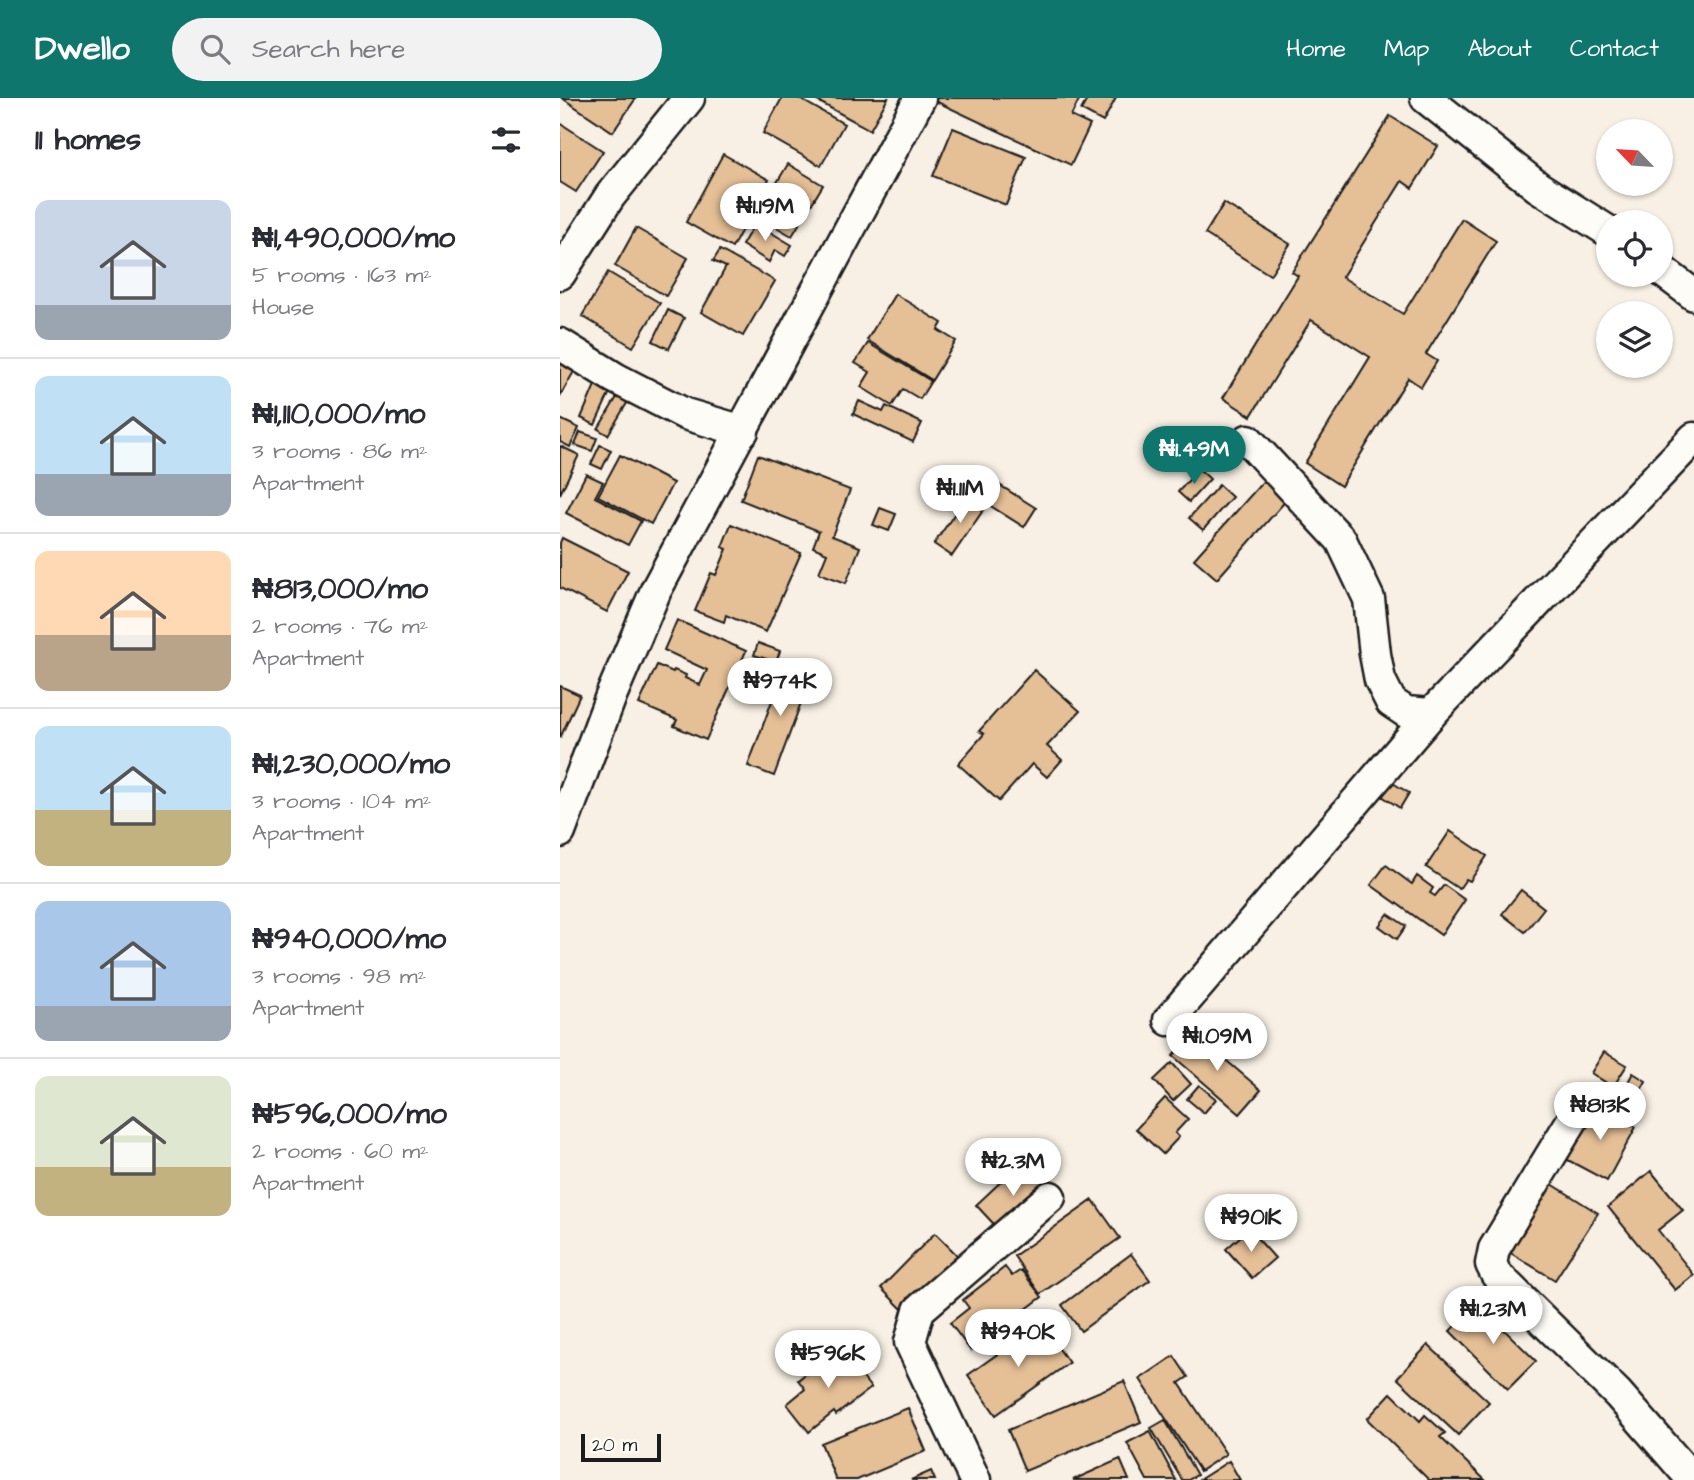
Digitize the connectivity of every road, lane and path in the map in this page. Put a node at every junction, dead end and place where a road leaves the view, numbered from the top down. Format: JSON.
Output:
{"nodes":[{"id":1,"x":689,"y":98,"type":"edge"},
{"id":2,"x":920,"y":98,"type":"edge"},
{"id":3,"x":1426,"y":98,"type":"edge"},
{"id":4,"x":1596,"y":223,"type":"edge"},
{"id":5,"x":560,"y":274,"type":"edge"},
{"id":6,"x":1673,"y":279,"type":"edge"},
{"id":7,"x":1694,"y":295,"type":"edge"},
{"id":8,"x":560,"y":344,"type":"edge"},
{"id":9,"x":743,"y":431,"type":"junction"},
{"id":10,"x":1694,"y":438,"type":"edge"},
{"id":11,"x":1248,"y":440,"type":"dead end"},
{"id":12,"x":1431,"y":714,"type":"junction"},
{"id":13,"x":560,"y":832,"type":"edge"},
{"id":14,"x":1169,"y":1020,"type":"dead end"},
{"id":15,"x":1579,"y":1109,"type":"dead end"},
{"id":16,"x":1050,"y":1197,"type":"dead end"},
{"id":17,"x":975,"y":1480,"type":"edge"},
{"id":18,"x":1693,"y":1480,"type":"edge"}],
"edges":[{"from":1,"to":5,"type":"street"},
{"from":2,"to":9,"type":"street"},
{"from":3,"to":4,"type":"street"},
{"from":6,"to":7,"type":"street"},
{"from":8,"to":9,"type":"street"},
{"from":9,"to":13,"type":"street"},
{"from":10,"to":12,"type":"street"},
{"from":11,"to":12,"type":"street"},
{"from":12,"to":14,"type":"street"},
{"from":15,"to":18,"type":"street"},
{"from":16,"to":17,"type":"street"}]}
